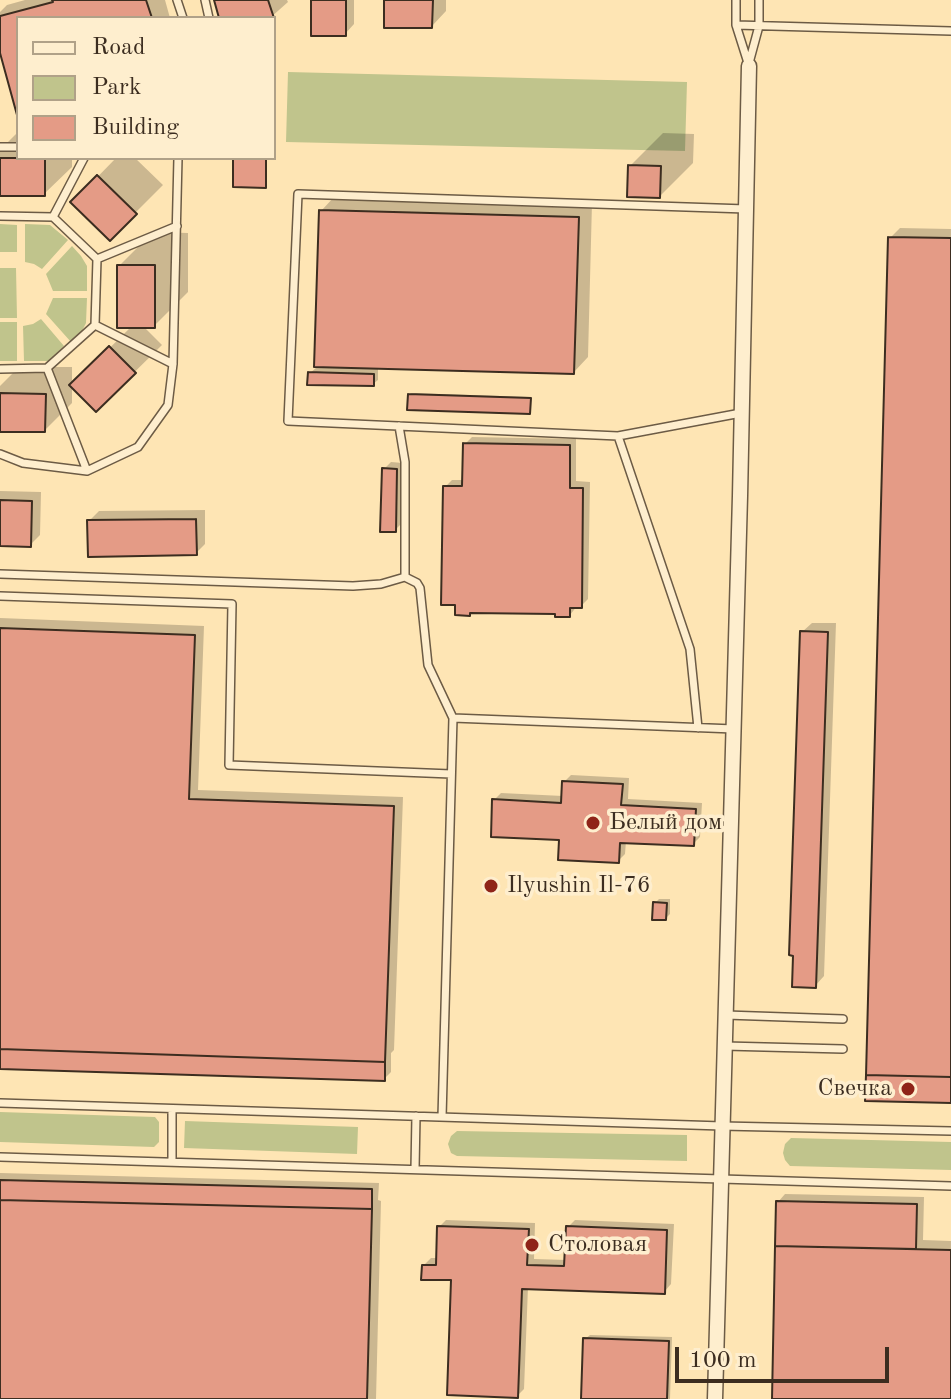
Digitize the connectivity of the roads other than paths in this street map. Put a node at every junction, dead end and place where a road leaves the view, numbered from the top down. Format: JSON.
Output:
{"nodes":[{"id":1,"x":736,"y":0,"type":"edge"},
{"id":2,"x":759,"y":0,"type":"edge"},
{"id":3,"x":736,"y":25,"type":"junction"},
{"id":4,"x":759,"y":26,"type":"junction"},
{"id":5,"x":951,"y":31,"type":"edge"},
{"id":6,"x":749,"y":66,"type":"junction"},
{"id":7,"x":83,"y":160,"type":"edge"},
{"id":8,"x":178,"y":160,"type":"edge"},
{"id":9,"x":746,"y":209,"type":"junction"},
{"id":10,"x":0,"y":216,"type":"edge"},
{"id":11,"x":53,"y":217,"type":"junction"},
{"id":12,"x":177,"y":226,"type":"junction"},
{"id":13,"x":97,"y":259,"type":"junction"},
{"id":14,"x":95,"y":325,"type":"junction"},
{"id":15,"x":173,"y":364,"type":"junction"},
{"id":16,"x":47,"y":368,"type":"junction"},
{"id":17,"x":0,"y":369,"type":"edge"},
{"id":18,"x":741,"y":413,"type":"junction"},
{"id":19,"x":399,"y":426,"type":"junction"},
{"id":20,"x":618,"y":436,"type":"junction"},
{"id":21,"x":0,"y":454,"type":"edge"},
{"id":22,"x":87,"y":471,"type":"junction"},
{"id":23,"x":0,"y":574,"type":"edge"},
{"id":24,"x":405,"y":577,"type":"junction"},
{"id":25,"x":0,"y":596,"type":"edge"},
{"id":26,"x":453,"y":718,"type":"junction"},
{"id":27,"x":698,"y":728,"type":"junction"},
{"id":28,"x":734,"y":729,"type":"junction"},
{"id":29,"x":451,"y":774,"type":"junction"},
{"id":30,"x":726,"y":1015,"type":"junction"},
{"id":31,"x":843,"y":1019,"type":"dead end"},
{"id":32,"x":725,"y":1046,"type":"junction"},
{"id":33,"x":843,"y":1049,"type":"dead end"},
{"id":34,"x":0,"y":1103,"type":"edge"},
{"id":35,"x":172,"y":1109,"type":"junction"},
{"id":36,"x":416,"y":1116,"type":"junction"},
{"id":37,"x":442,"y":1117,"type":"junction"},
{"id":38,"x":722,"y":1126,"type":"junction"},
{"id":39,"x":951,"y":1131,"type":"edge"},
{"id":40,"x":0,"y":1157,"type":"edge"},
{"id":41,"x":172,"y":1162,"type":"junction"},
{"id":42,"x":415,"y":1169,"type":"junction"},
{"id":43,"x":721,"y":1178,"type":"junction"},
{"id":44,"x":951,"y":1186,"type":"edge"},
{"id":45,"x":715,"y":1399,"type":"edge"}],
"edges":[{"from":1,"to":3,"type":"lane"},
{"from":2,"to":4,"type":"lane"},
{"from":3,"to":4,"type":"lane"},
{"from":3,"to":6,"type":"lane"},
{"from":4,"to":5,"type":"lane"},
{"from":4,"to":6,"type":"lane"},
{"from":6,"to":9,"type":"street"},
{"from":7,"to":11,"type":"lane"},
{"from":8,"to":12,"type":"lane"},
{"from":9,"to":18,"type":"street"},
{"from":9,"to":19,"type":"lane"},
{"from":10,"to":11,"type":"lane"},
{"from":11,"to":13,"type":"lane"},
{"from":12,"to":13,"type":"lane"},
{"from":12,"to":15,"type":"lane"},
{"from":13,"to":14,"type":"lane"},
{"from":14,"to":15,"type":"lane"},
{"from":14,"to":16,"type":"lane"},
{"from":15,"to":22,"type":"lane"},
{"from":16,"to":17,"type":"lane"},
{"from":16,"to":22,"type":"lane"},
{"from":18,"to":20,"type":"lane"},
{"from":18,"to":28,"type":"street"},
{"from":19,"to":20,"type":"lane"},
{"from":19,"to":24,"type":"lane"},
{"from":20,"to":27,"type":"lane"},
{"from":21,"to":22,"type":"lane"},
{"from":23,"to":24,"type":"lane"},
{"from":24,"to":26,"type":"lane"},
{"from":25,"to":29,"type":"lane"},
{"from":26,"to":27,"type":"lane"},
{"from":26,"to":29,"type":"lane"},
{"from":27,"to":28,"type":"lane"},
{"from":28,"to":30,"type":"street"},
{"from":29,"to":37,"type":"lane"},
{"from":30,"to":31,"type":"lane"},
{"from":30,"to":32,"type":"street"},
{"from":32,"to":33,"type":"lane"},
{"from":32,"to":38,"type":"street"},
{"from":34,"to":35,"type":"lane"},
{"from":35,"to":36,"type":"lane"},
{"from":35,"to":41,"type":"lane"},
{"from":36,"to":37,"type":"lane"},
{"from":36,"to":42,"type":"lane"},
{"from":37,"to":38,"type":"lane"},
{"from":38,"to":39,"type":"lane"},
{"from":38,"to":43,"type":"street"},
{"from":40,"to":41,"type":"lane"},
{"from":41,"to":42,"type":"lane"},
{"from":42,"to":43,"type":"lane"},
{"from":43,"to":44,"type":"lane"},
{"from":43,"to":45,"type":"street"}]}
